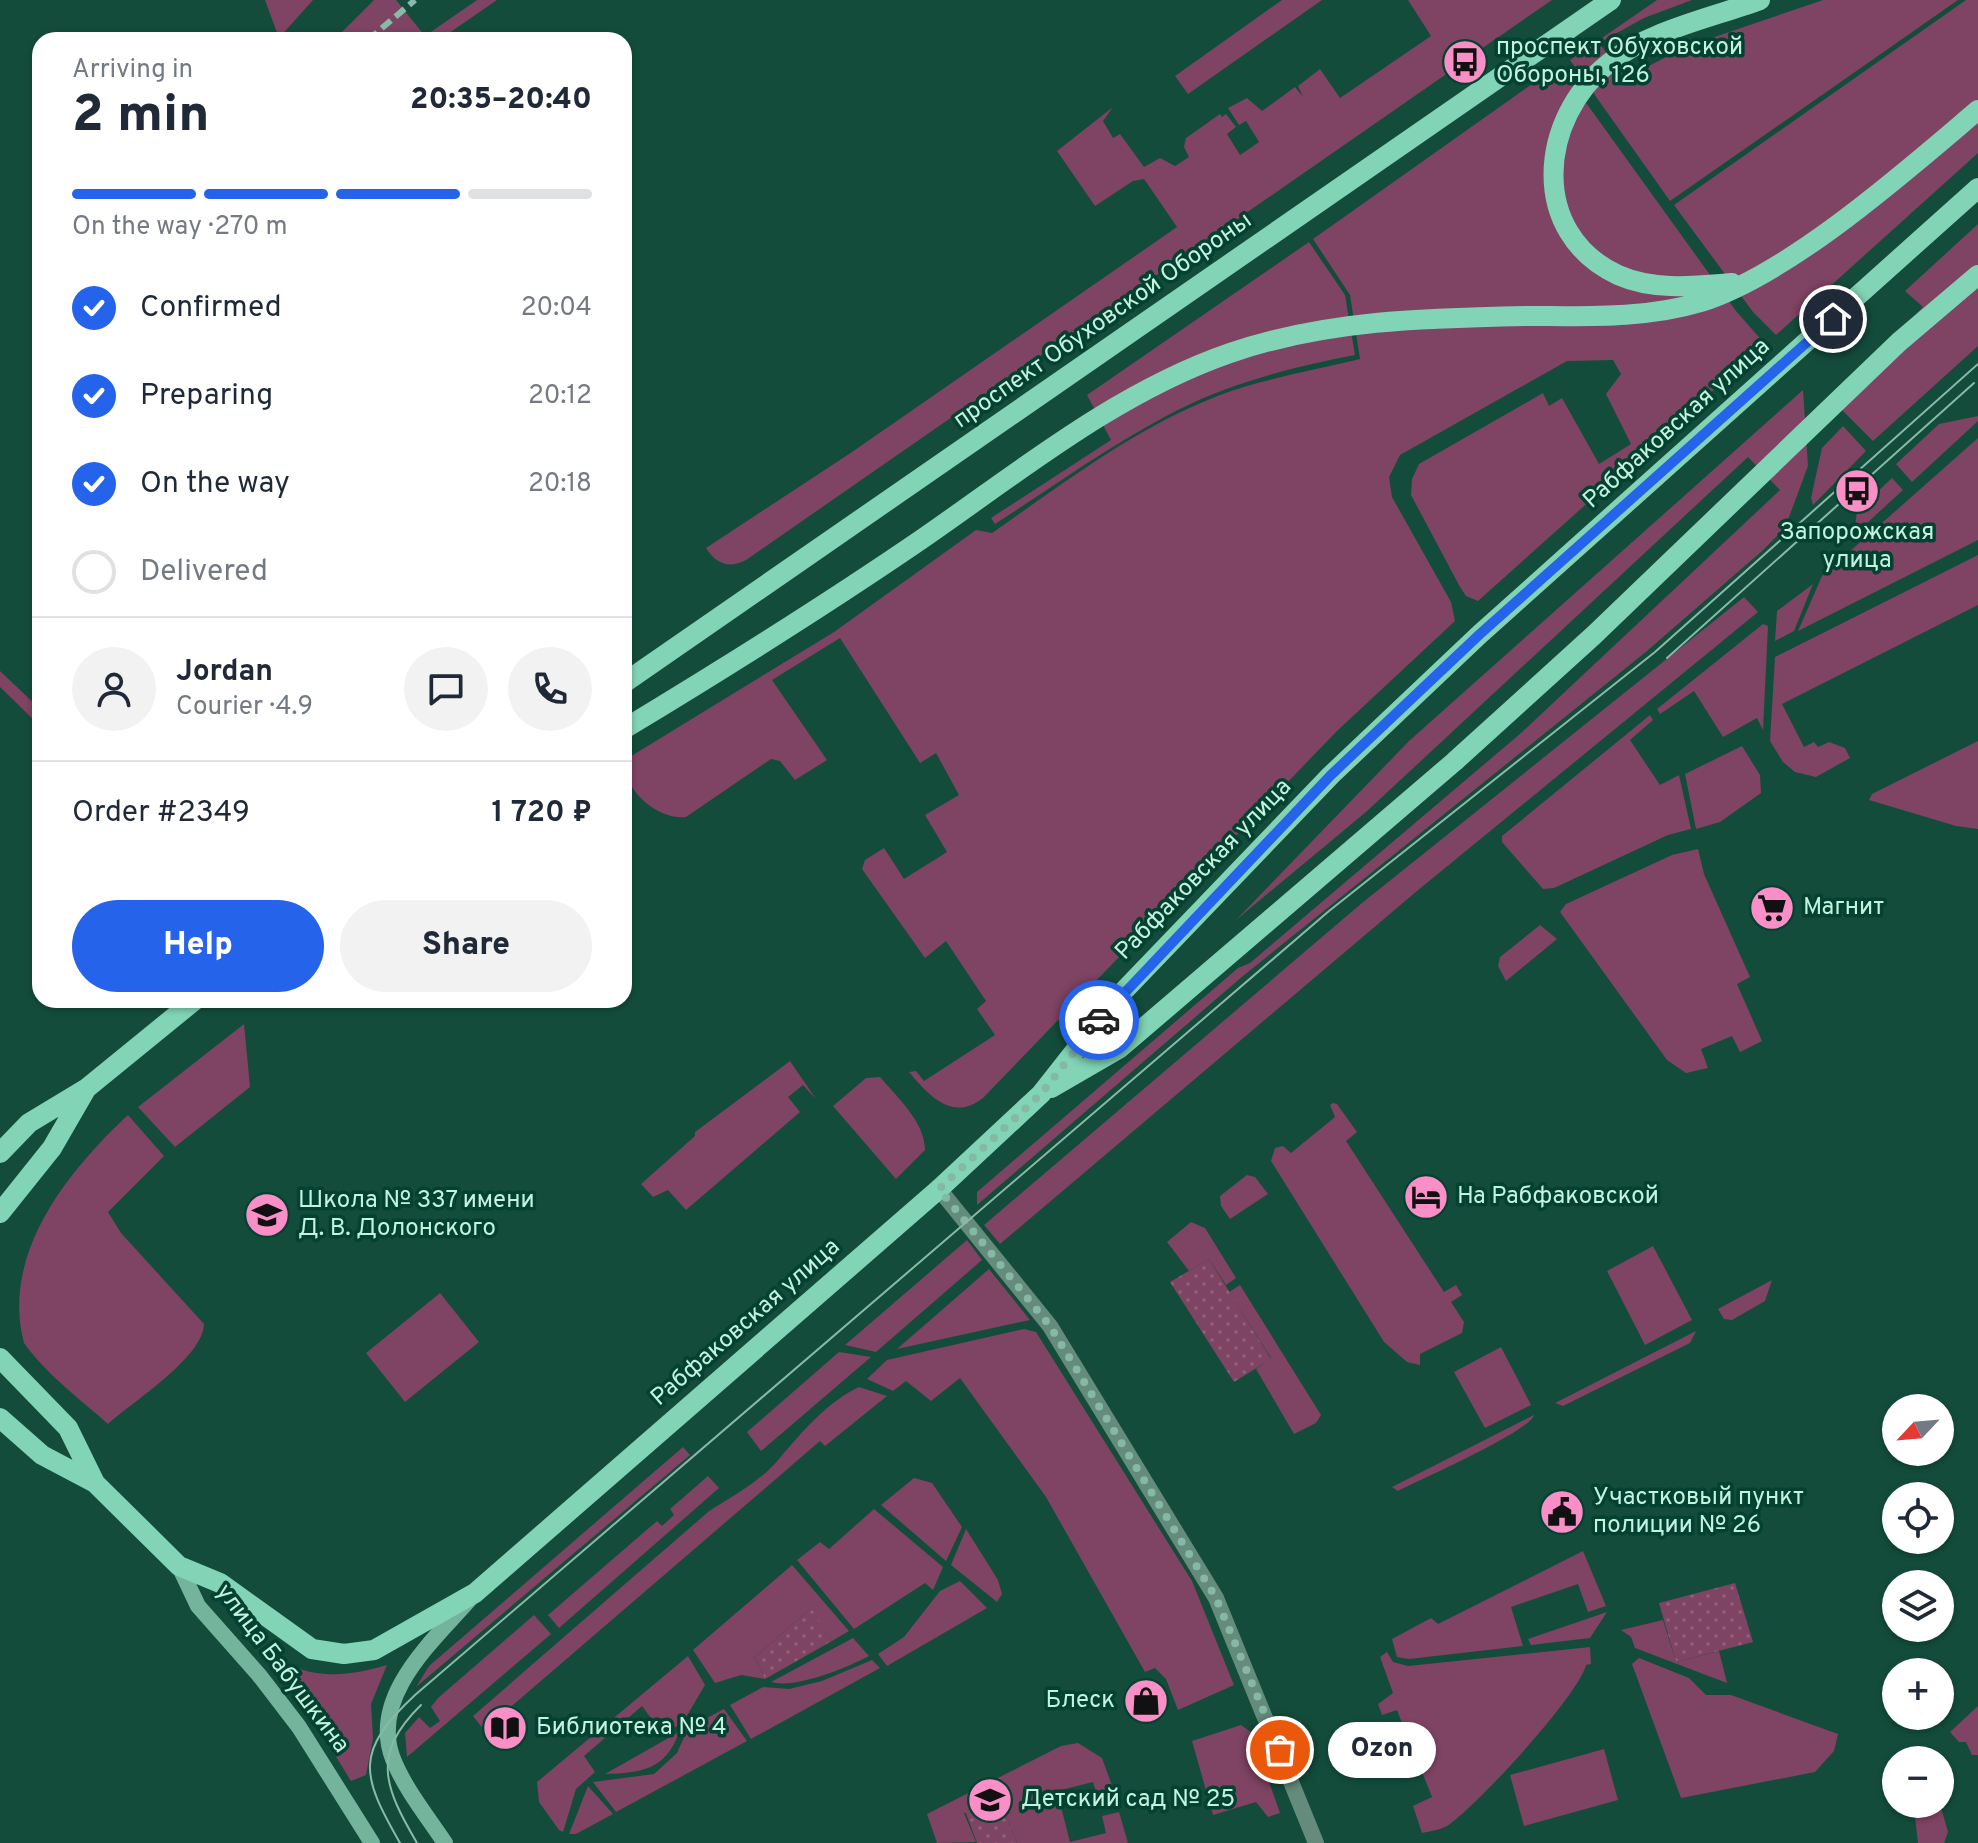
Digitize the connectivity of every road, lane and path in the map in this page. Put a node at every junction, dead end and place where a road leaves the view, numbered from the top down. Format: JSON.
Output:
{"nodes":[{"id":1,"x":1611,"y":0,"type":"edge"},
{"id":2,"x":1760,"y":0,"type":"edge"},
{"id":3,"x":1978,"y":110,"type":"edge"},
{"id":4,"x":1978,"y":188,"type":"edge"},
{"id":5,"x":1978,"y":275,"type":"edge"},
{"id":6,"x":1749,"y":281,"type":"junction"},
{"id":7,"x":632,"y":677,"type":"edge"},
{"id":8,"x":632,"y":724,"type":"edge"},
{"id":9,"x":185,"y":1008,"type":"edge"},
{"id":10,"x":87,"y":1088,"type":"junction"},
{"id":11,"x":1041,"y":1094,"type":"junction"},
{"id":12,"x":0,"y":1153,"type":"edge"},
{"id":13,"x":939,"y":1189,"type":"junction"},
{"id":14,"x":0,"y":1213,"type":"edge"},
{"id":15,"x":0,"y":1358,"type":"edge"},
{"id":16,"x":0,"y":1418,"type":"edge"},
{"id":17,"x":95,"y":1483,"type":"junction"},
{"id":18,"x":179,"y":1566,"type":"junction"},
{"id":19,"x":475,"y":1593,"type":"junction"},
{"id":20,"x":386,"y":1645,"type":"joint"},
{"id":21,"x":424,"y":1652,"type":"joint"},
{"id":22,"x":372,"y":1843,"type":"edge"},
{"id":23,"x":445,"y":1843,"type":"edge"},
{"id":24,"x":1316,"y":1843,"type":"edge"}],
"edges":[{"from":1,"to":7,"type":"main road","name":"проспект Обуховской Обороны"},
{"from":2,"to":6,"type":"main road"},
{"from":3,"to":6,"type":"main road"},
{"from":4,"to":11,"type":"main road","name":"Рабфаковская улица"},
{"from":5,"to":11,"type":"main road"},
{"from":6,"to":8,"type":"main road"},
{"from":9,"to":10,"type":"main road"},
{"from":10,"to":12,"type":"main road"},
{"from":10,"to":14,"type":"main road"},
{"from":11,"to":13,"type":"main road","name":"Рабфаковская улица"},
{"from":13,"to":19,"type":"main road","name":"Рабфаковская улица"},
{"from":13,"to":24,"type":"street"},
{"from":15,"to":17,"type":"main road","name":"улица Бабушкина"},
{"from":16,"to":17,"type":"main road","name":"улица Бабушкина"},
{"from":17,"to":18,"type":"main road","name":"улица Бабушкина"},
{"from":18,"to":20,"type":"main road","name":"улица Бабушкина"},
{"from":18,"to":22,"type":"main road","name":"улица Бабушкина"},
{"from":19,"to":20,"type":"main road","name":"Рабфаковская улица"},
{"from":19,"to":21,"type":"main road","name":"Рабфаковская улица"},
{"from":21,"to":23,"type":"main road","name":"улица Бабушкина"}]}
